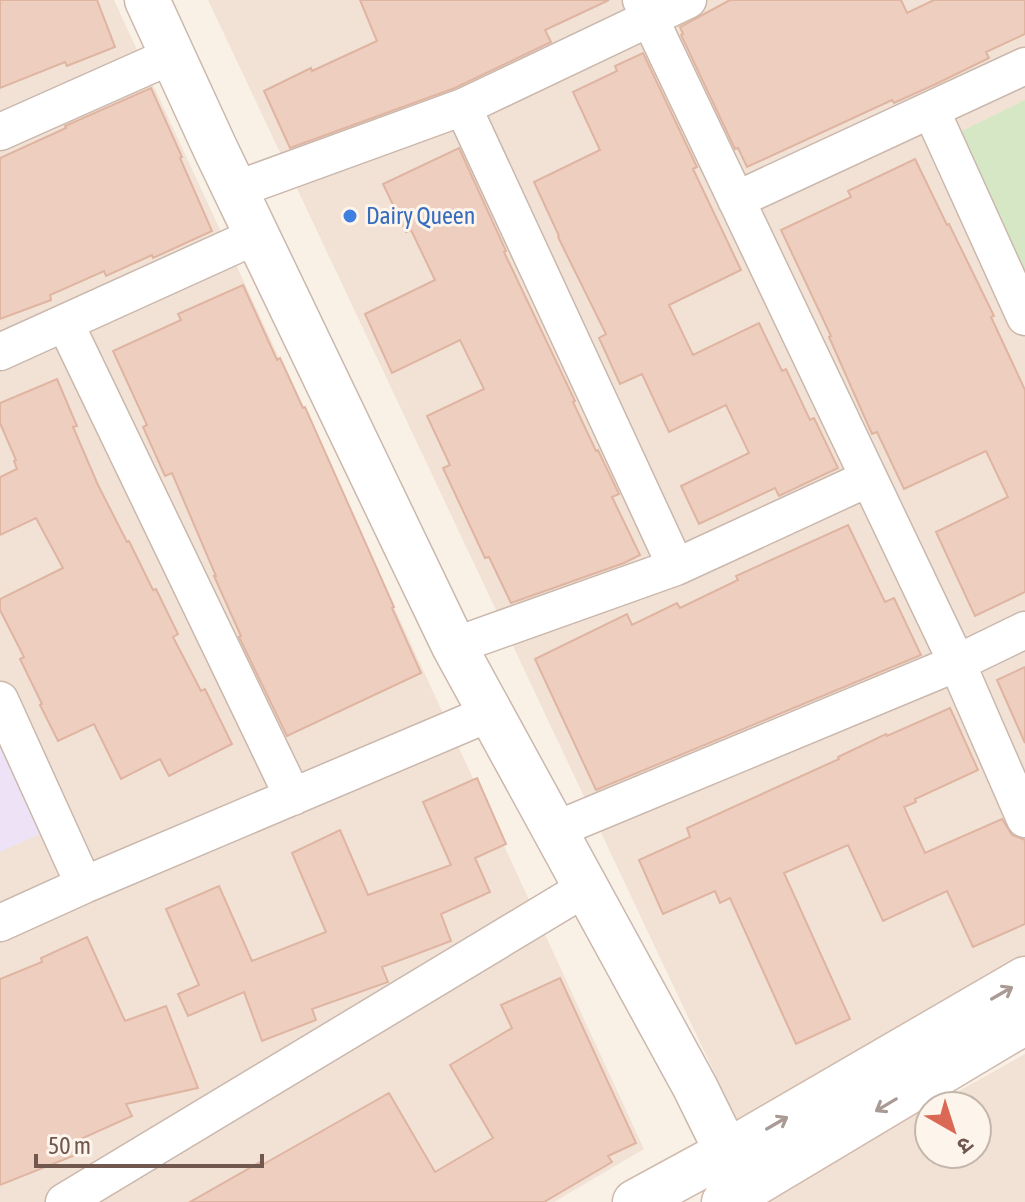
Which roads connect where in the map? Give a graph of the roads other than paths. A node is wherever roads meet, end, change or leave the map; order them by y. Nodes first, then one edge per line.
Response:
1 (147, 0) edge
2 (688, 0) edge
3 (645, 9) edge
4 (173, 55) junction
5 (1025, 66) edge
6 (463, 107) junction
7 (931, 110) junction
8 (0, 132) edge
9 (235, 190) junction
10 (736, 200) junction
11 (258, 235) junction
12 (1025, 317) edge
13 (65, 323) junction
14 (0, 352) edge
15 (869, 478) junction
16 (676, 567) junction
17 (1025, 630) edge
18 (454, 646) junction
19 (957, 663) junction
20 (0, 700) edge
21 (490, 713) junction
22 (293, 797) junction
23 (1025, 819) edge
24 (555, 830) junction
25 (84, 885) junction
26 (587, 887) junction
27 (0, 923) edge
28 (1025, 979) edge
29 (1025, 1022) edge
30 (733, 1180) edge
31 (658, 1197) edge
32 (64, 1202) edge

1 - 4 street
2 - 3 street
3 - 6 street
3 - 10 street
4 - 8 street
4 - 9 street
5 - 7 street
6 - 9 street
6 - 16 street
7 - 10 street
7 - 12 street
9 - 11 street
10 - 15 street
11 - 13 street
11 - 18 street
13 - 14 street
13 - 22 street
15 - 16 street
15 - 19 street
16 - 18 street
17 - 19 street
18 - 21 street
19 - 23 street
19 - 24 street
20 - 25 street
21 - 22 street
21 - 24 street
22 - 25 street
24 - 26 street
25 - 27 street
26 - 30 street
26 - 32 street
30 -> 28 street
29 -> 30 street
30 - 31 street

